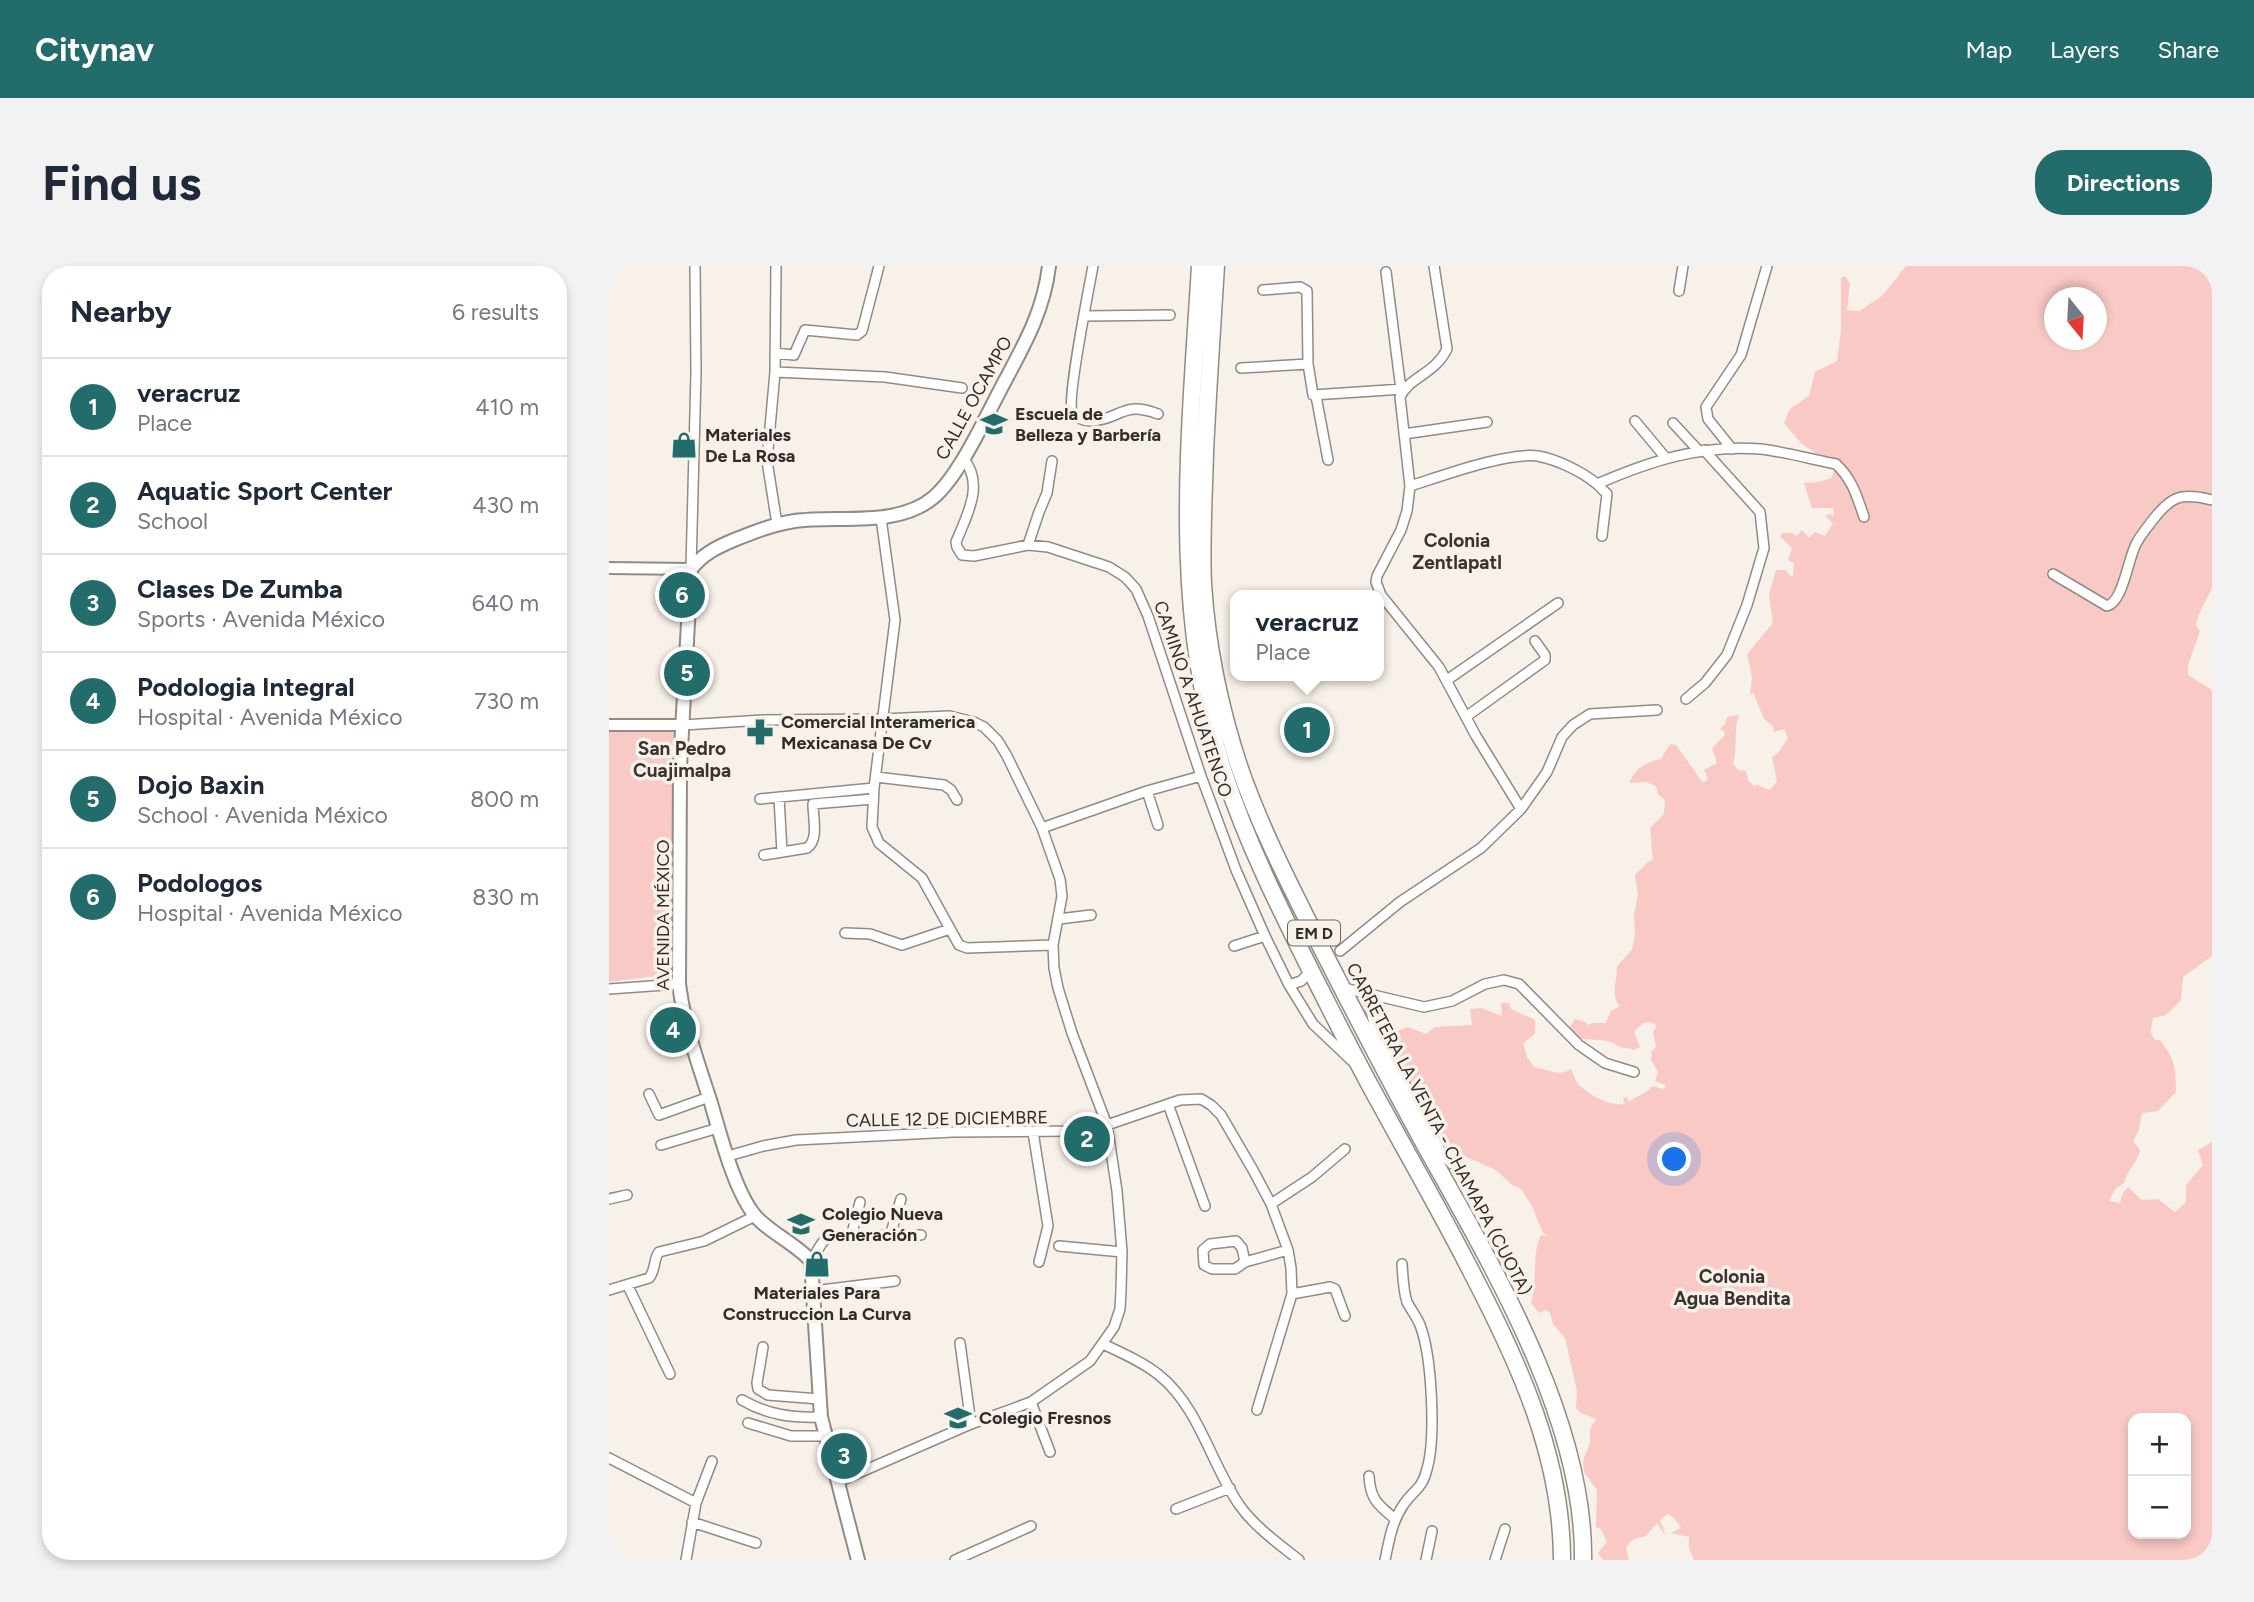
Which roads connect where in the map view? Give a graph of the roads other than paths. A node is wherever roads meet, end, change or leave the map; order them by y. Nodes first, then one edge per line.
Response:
1 (695, 266) edge
2 (776, 266) edge
3 (879, 266) edge
4 (1049, 266) edge
5 (1093, 266) edge
6 (1200, 266) edge
7 (1216, 266) edge
8 (1434, 266) edge
9 (1683, 266) edge
10 (1767, 266) edge
11 (1386, 272) dead end
12 (1263, 290) dead end
13 (1679, 291) dead end
14 (1170, 315) dead end
15 (1085, 316) junction
16 (775, 353) junction
17 (1308, 365) junction
18 (1241, 368) dead end
19 (775, 372) junction
20 (962, 388) dead end
21 (1403, 389) junction
22 (1316, 396) junction
23 (1158, 414) dead end
24 (1635, 421) dead end
25 (1487, 422) dead end
26 (1673, 424) dead end
27 (1404, 434) junction
28 (1732, 449) junction
29 (1701, 450) junction
30 (1665, 457) junction
31 (963, 458) junction
32 (1328, 460) dead end
33 (1052, 461) dead end
34 (1597, 484) junction
35 (1410, 486) junction
36 (2212, 500) edge
37 (1864, 517) dead end
38 (881, 518) junction
39 (776, 524) junction
40 (1602, 536) dead end
41 (1028, 545) junction
42 (609, 568) edge
43 (691, 569) junction
44 (2053, 574) dead end
45 (1379, 590) edge
46 (1384, 599) edge
47 (1558, 603) dead end
48 (1535, 641) dead end
49 (1447, 680) junction
50 (1686, 699) dead end
51 (1657, 710) dead end
52 (1467, 716) junction
53 (883, 719) junction
54 (609, 725) edge
55 (683, 725) junction
56 (1201, 776) junction
57 (876, 777) junction
58 (874, 788) junction
59 (1147, 792) junction
60 (779, 797) junction
61 (760, 799) dead end
62 (873, 799) junction
63 (957, 800) dead end
64 (1521, 809) junction
65 (1158, 825) dead end
66 (1042, 828) junction
67 (782, 852) junction
68 (764, 855) dead end
69 (1091, 915) dead end
70 (1059, 919) junction
71 (950, 929) junction
72 (845, 933) dead end
73 (1265, 936) junction
74 (1053, 945) junction
75 (1234, 946) dead end
76 (1340, 951) dead end
77 (1307, 979) dead end
78 (678, 984) junction
79 (1289, 985) junction
80 (609, 989) edge
81 (1348, 989) dead end
82 (1367, 994) junction
83 (1361, 1069) junction
84 (1634, 1072) dead end
85 (649, 1094) dead end
86 (709, 1097) junction
87 (1168, 1104) junction
88 (1107, 1125) junction
89 (718, 1128) junction
90 (1033, 1132) junction
91 (661, 1145) dead end
92 (1345, 1149) dead end
93 (728, 1157) junction
94 (1452, 1164) dead end
95 (627, 1195) dead end
96 (609, 1199) edge
97 (901, 1199) dead end
98 (860, 1202) dead end
99 (1271, 1203) junction
100 (1205, 1206) dead end
101 (755, 1216) junction
102 (921, 1235) dead end
103 (890, 1236) junction
104 (851, 1237) junction
105 (1059, 1246) dead end
106 (1288, 1250) junction
107 (1122, 1252) junction
108 (811, 1261) junction
109 (1039, 1262) dead end
110 (1245, 1262) junction
111 (1402, 1264) dead end
112 (895, 1281) dead end
113 (628, 1286) junction
114 (609, 1290) edge
115 (813, 1291) junction
116 (1292, 1294) junction
117 (1345, 1316) dead end
118 (960, 1343) dead end
119 (1103, 1344) junction
120 (763, 1347) dead end
121 (670, 1374) dead end
122 (819, 1399) junction
123 (742, 1400) dead end
124 (1031, 1402) junction
125 (1257, 1410) dead end
126 (821, 1417) junction
127 (748, 1423) dead end
128 (971, 1424) junction
129 (826, 1436) junction
130 (1050, 1452) dead end
131 (609, 1458) edge
132 (712, 1461) dead end
133 (1369, 1476) dead end
134 (838, 1482) junction
135 (1230, 1488) junction
136 (696, 1503) junction
137 (1176, 1509) dead end
138 (1395, 1519) junction
139 (692, 1522) junction
140 (1031, 1526) dead end
141 (1505, 1529) dead end
142 (1432, 1531) dead end
143 (756, 1544) dead end
144 (686, 1560) edge
145 (859, 1560) edge
146 (955, 1560) edge
147 (1299, 1560) edge
148 (1385, 1560) edge
149 (1426, 1560) edge
150 (1495, 1560) edge
151 (1562, 1560) edge
152 (1583, 1560) edge

1 - 43 street, AVENIDA MÉXICO
2 - 16 street
3 - 16 street
4 - 31 main road, CALLE OCAMPO
5 - 15 street
6 - 83 highway, EM D
7 - 152 highway, CARRETERA LA VENTA - CHAMAPA (CUOTA) / EM D
8 - 21 street
9 - 13 street
10 - 28 street
11 - 21 street
12 - 17 street
14 - 15 street
15 - 23 street
16 - 19 street
17 - 18 street
17 - 22 street
19 - 20 street
19 - 39 street
21 - 22 street
21 - 27 street
22 - 32 street
24 - 30 street
25 - 27 street
26 - 29 street
27 - 35 street
28 - 29 street
28 - 37 street
29 - 30 street
29 - 50 street
30 - 34 street
31 - 38 main road, CALLE OCAMPO
31 - 41 street, CAMINO A AHUATENCO
33 - 41 street
34 - 35 street
34 - 40 street
35 - 45 street
36 - 44 street
38 - 39 main road, CALLE OCAMPO
38 - 53 street
39 - 43 main road, CALLE OCAMPO
41 - 56 street, CAMINO A AHUATENCO
42 - 43 street
43 - 55 main road, AVENIDA MÉXICO
46 - 49 street
47 - 49 street
48 - 52 street
49 - 52 street
51 - 64 street
52 - 64 street
53 - 55 street
53 - 57 street
53 - 66 street
54 - 55 street
55 - 78 main road, AVENIDA MÉXICO
56 - 59 street
56 - 73 street, CAMINO A AHUATENCO
57 - 58 street
57 - 63 street
58 - 60 street
58 - 62 street
59 - 65 street
59 - 66 street
60 - 61 street
60 - 67 street
62 - 67 street
62 - 71 street
64 - 76 street
66 - 70 street
67 - 68 street
69 - 70 street
70 - 74 street
71 - 72 street
71 - 74 street
73 - 75 street
73 - 79 street, CAMINO A AHUATENCO
74 - 88 street
77 - 79 street
78 - 80 street
78 - 86 main road, AVENIDA MÉXICO
79 - 83 street, CAMINO A AHUATENCO
81 - 82 street
82 - 84 street
82 - 94 street
83 - 151 highway, EM D
85 - 86 street
86 - 89 main road, AVENIDA MÉXICO
87 - 88 street, CALLE 12 DE DICIEMBRE
87 - 99 street, CALLE 12 DE DICIEMBRE
87 - 100 street
88 - 90 street, CALLE 12 DE DICIEMBRE
88 - 107 street
89 - 91 street
89 - 93 main road, AVENIDA MÉXICO
90 - 93 street, CALLE 12 DE DICIEMBRE
90 - 109 street
92 - 99 street
93 - 101 main road, AVENIDA MÉXICO
95 - 96 street
97 - 103 street
98 - 104 street
99 - 106 street, CALLE 12 DE DICIEMBRE
101 - 108 main road, AVENIDA MÉXICO
101 - 113 street
102 - 103 street
103 - 104 street
104 - 108 street
105 - 107 street
106 - 110 street
106 - 116 street, CALLE 12 DE DICIEMBRE
107 - 119 street
108 - 115 main road
110 - 110 street
111 - 138 street
112 - 115 street
113 - 114 street
113 - 121 street
115 - 122 main road
116 - 117 street
116 - 125 street, CALLE 12 DE DICIEMBRE
118 - 128 street
119 - 124 street
119 - 135 street
120 - 122 street
122 - 126 main road
123 - 126 street
124 - 128 street
124 - 130 street
126 - 129 main road
127 - 129 street
128 - 134 street
129 - 134 main road
131 - 136 street
132 - 136 street
133 - 138 street
134 - 145 main road
135 - 137 street
135 - 147 street
136 - 139 street
138 - 148 street
139 - 143 street
139 - 144 street
140 - 146 street
141 - 150 street
142 - 149 street

